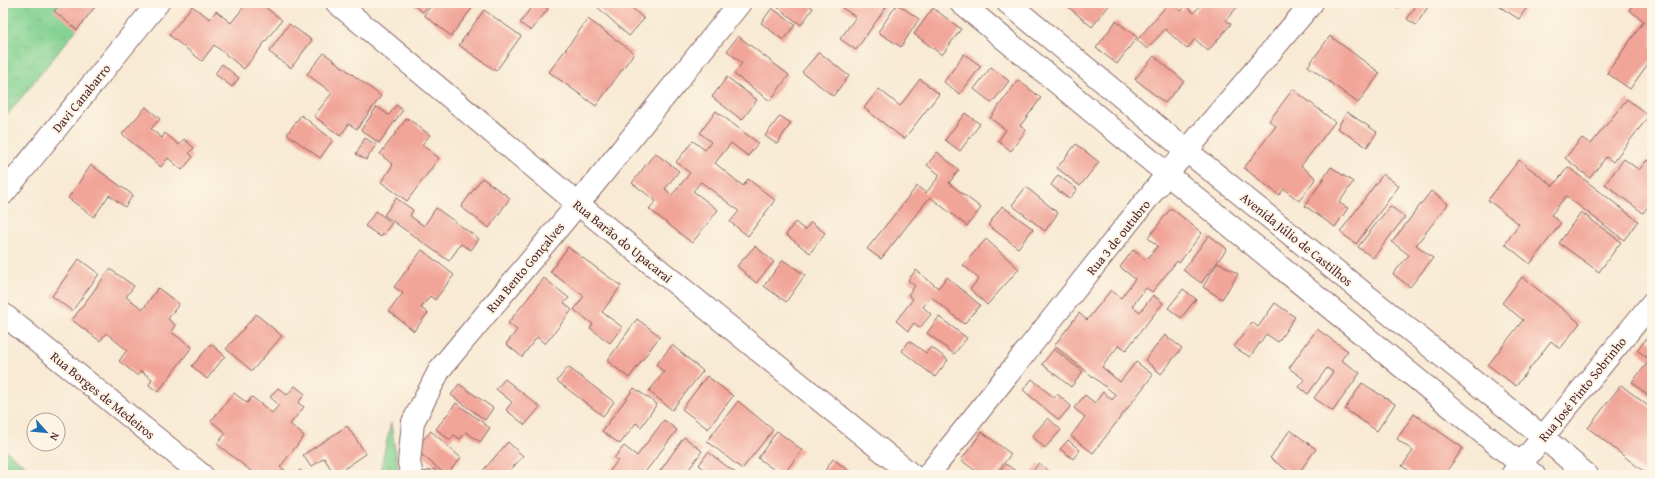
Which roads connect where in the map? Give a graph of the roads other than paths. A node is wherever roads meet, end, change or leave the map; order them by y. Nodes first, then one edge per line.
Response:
1 (158, 3) edge
2 (337, 3) edge
3 (740, 3) edge
4 (961, 3) edge
5 (1008, 3) edge
6 (1312, 3) edge
7 (1083, 65) junction
8 (1064, 88) junction
9 (1188, 152) junction
10 (1167, 174) junction
11 (3, 194) edge
12 (578, 204) junction
13 (1363, 292) junction
14 (1652, 303) edge
15 (3, 314) edge
16 (1341, 317) junction
17 (1543, 437) junction
18 (1522, 471) edge
19 (202, 475) edge
20 (412, 475) edge
21 (912, 475) edge
22 (928, 475) edge
23 (1587, 475) edge

1 - 11 street, Davi Canabarro
2 - 12 street, Rua Barão do Upacarai
3 - 12 street, Rua Bento Gonçalves
4 - 8 street
5 - 7 street, Avenida Júlio de Castilhos
6 - 9 street, Rua 3 de outubro
7 - 8 street
7 - 9 street, Avenida Júlio de Castilhos
8 - 10 street
9 - 10 street, Rua 3 de outubro
9 - 13 street, Avenida Júlio de Castilhos
10 - 16 street
10 - 22 street, Rua 3 de outubro
12 - 20 street, Rua Bento Gonçalves
12 - 21 street, Rua Barão do Upacarai
13 - 16 street
13 - 17 street, Avenida Júlio de Castilhos
14 - 17 street, Rua José Pinto Sobrinho
15 - 19 street, Rua Borges de Medeiros
16 - 18 street
17 - 18 street, Rua José Pinto Sobrinho
17 - 23 street, Avenida Júlio de Castilhos

